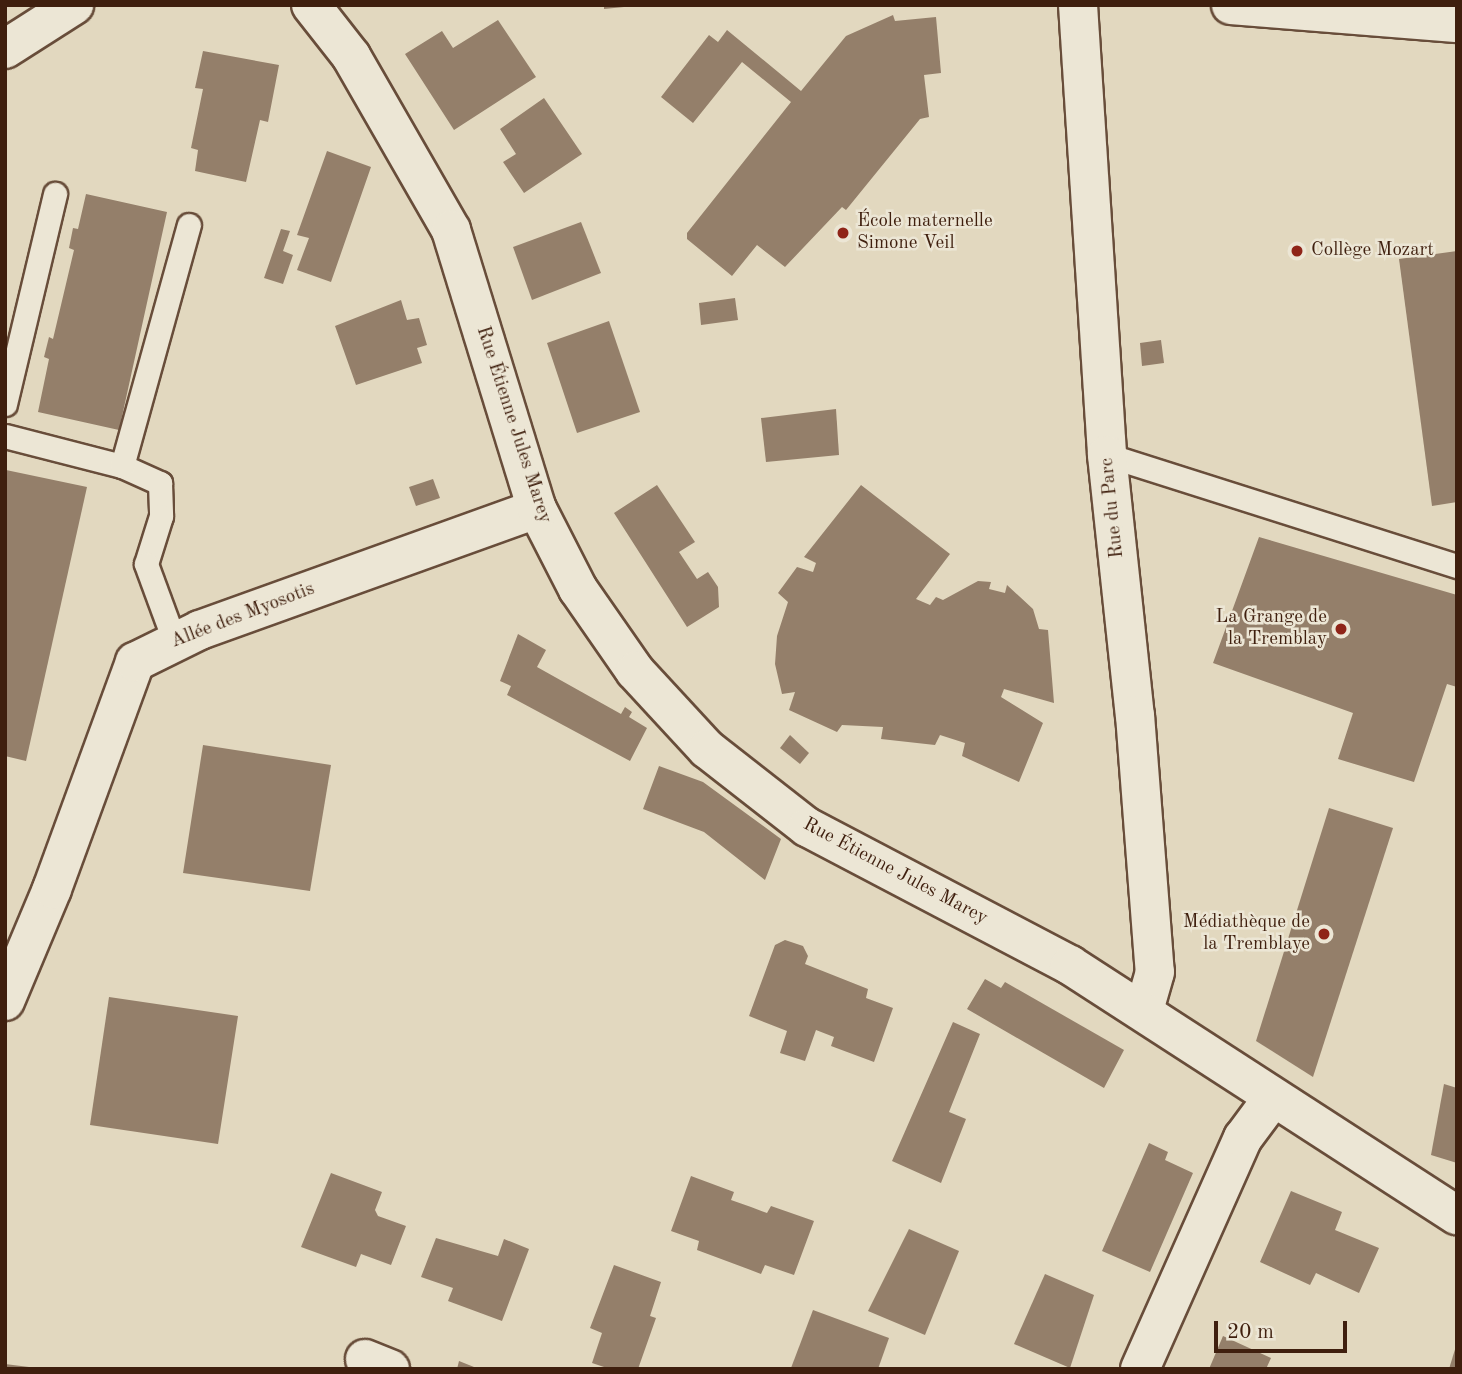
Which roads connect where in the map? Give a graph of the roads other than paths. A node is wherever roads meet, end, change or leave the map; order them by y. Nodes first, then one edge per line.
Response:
1 (38, 5) edge
2 (74, 5) edge
3 (311, 5) edge
4 (1078, 5) edge
5 (1231, 5) edge
6 (1457, 23) edge
7 (8, 47) edge
8 (55, 194) dead end
9 (189, 225) dead end
10 (5, 404) edge
11 (5, 436) edge
12 (1107, 456) junction
13 (122, 466) junction
14 (537, 509) junction
15 (1457, 565) edge
16 (174, 640) junction
17 (5, 1001) edge
18 (1144, 1010) junction
19 (1272, 1099) junction
20 (1457, 1215) edge
21 (1140, 1369) edge

1 - 7 street
2 - 7 street
3 - 14 street, Rue Étienne Jules Marey
4 - 12 street, Rue du Parc
5 - 6 street
8 - 10 lane
9 - 13 lane
11 - 13 lane
12 - 15 lane
12 - 18 street, Rue du Parc
13 - 16 lane
14 - 16 street, Allée des Myosotis
14 - 18 street, Rue Étienne Jules Marey
16 - 17 street, Allée des Myosotis
18 - 19 street, Rue Étienne Jules Marey
19 - 20 street, Rue Étienne Jules Marey
19 - 21 street

